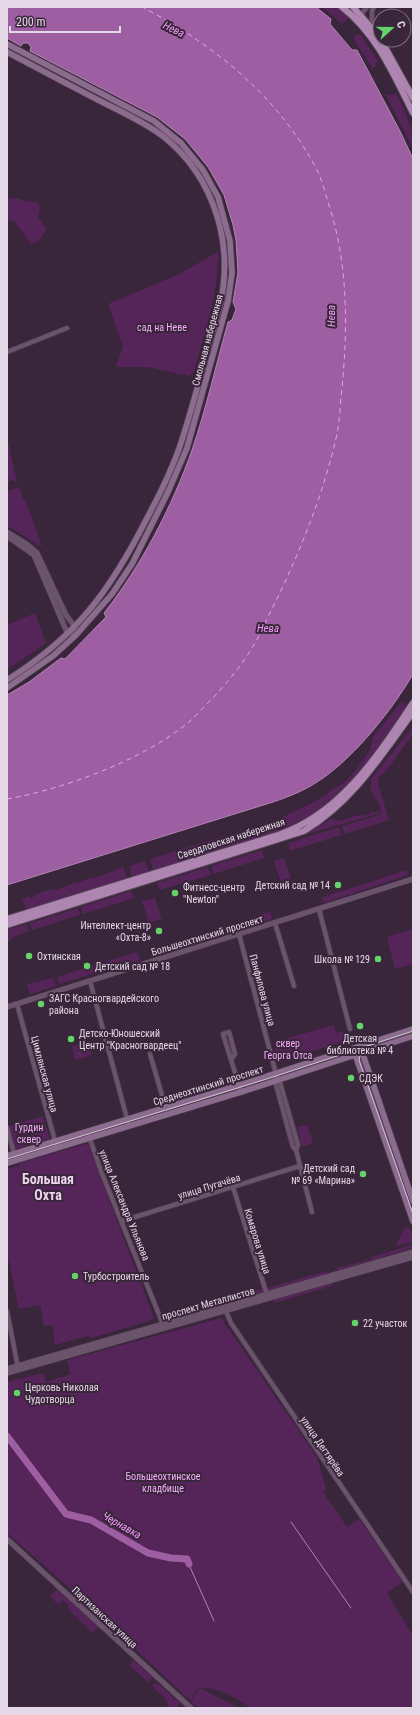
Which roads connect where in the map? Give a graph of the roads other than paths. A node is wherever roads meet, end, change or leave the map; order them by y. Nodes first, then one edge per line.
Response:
1 (342, 7) edge
2 (353, 7) edge
3 (368, 7) edge
4 (361, 14) junction
5 (358, 21) junction
6 (372, 27) edge
7 (7, 44) edge
8 (386, 48) edge
9 (7, 52) edge
10 (413, 98) edge
11 (413, 113) edge
12 (68, 328) dead end
13 (7, 352) edge
14 (7, 532) edge
15 (7, 536) edge
16 (75, 627) junction
17 (69, 633) junction
18 (76, 635) junction
19 (7, 680) edge
20 (7, 688) edge
21 (413, 703) edge
22 (413, 712) edge
23 (413, 879) edge
24 (319, 909) junction
25 (7, 919) edge
26 (275, 923) junction
27 (7, 925) edge
28 (239, 934) junction
29 (90, 981) junction
30 (294, 986) dead end
31 (17, 1004) junction
32 (7, 1007) edge
33 (350, 1029) dead end
34 (413, 1029) edge
35 (413, 1036) edge
36 (356, 1047) junction
37 (362, 1052) junction
38 (150, 1054) dead end
39 (355, 1054) junction
40 (232, 1058) junction
41 (276, 1074) junction
42 (277, 1080) junction
43 (240, 1085) junction
44 (242, 1092) junction
45 (166, 1108) junction
46 (168, 1114) junction
47 (127, 1120) junction
48 (128, 1126) junction
49 (7, 1128) edge
50 (88, 1132) junction
51 (90, 1138) junction
52 (55, 1142) junction
53 (57, 1148) junction
54 (14, 1154) junction
55 (7, 1156) edge
56 (16, 1161) junction
57 (7, 1164) edge
58 (300, 1166) junction
59 (233, 1187) junction
60 (413, 1201) edge
61 (312, 1212) dead end
62 (122, 1221) junction
63 (413, 1221) edge
64 (413, 1252) edge
65 (413, 1257) edge
66 (267, 1297) junction
67 (225, 1309) junction
68 (7, 1311) edge
69 (164, 1327) junction
70 (18, 1368) junction
71 (7, 1369) edge
72 (7, 1373) edge
73 (7, 1539) edge
74 (413, 1592) edge
75 (191, 1708) edge

1 - 5 main road
2 - 4 main road
3 - 4 street
4 - 5 street
4 - 6 main road
5 - 11 main road
7 - 18 main road, Смольная набережная
8 - 10 main road
9 - 16 main road, Смольная набережная
12 - 13 street
14 - 16 street
15 - 17 street
16 - 17 main road, Смольная набережная
16 - 18 street
17 - 18 street
17 - 19 main road, Смольная набережная
18 - 20 main road, Смольная набережная
21 - 25 main road, Свердловская набережная
22 - 27 main road, Свердловская набережная
23 - 24 street, Большеохтинский проспект
24 - 26 street, Большеохтинский проспект
24 - 33 street
26 - 28 street, Большеохтинский проспект
26 - 30 street
28 - 29 street, Большеохтинский проспект
28 - 41 street, Панфилова улица
29 - 31 street, Большеохтинский проспект
29 - 47 street
31 - 32 street, Большеохтинский проспект
31 - 52 street, Цимлянская улица
34 - 36 main road, Среднеохтинский проспект
35 - 37 main road, Среднеохтинский проспект
36 - 37 main road
36 - 39 main road
36 - 41 main road, Среднеохтинский проспект
37 - 39 main road, Среднеохтинский проспект
37 - 60 main road
38 - 45 street
39 - 42 main road, Среднеохтинский проспект
39 - 63 main road
40 - 40 street
40 - 43 street
41 - 42 street, Панфилова улица
41 - 43 main road, Среднеохтинский проспект
42 - 44 main road, Среднеохтинский проспект
42 - 58 street, Панфилова улица
43 - 44 street
43 - 45 main road, Среднеохтинский проспект
44 - 46 main road, Среднеохтинский проспект
45 - 46 street
45 - 47 main road, Среднеохтинский проспект
46 - 48 main road, Среднеохтинский проспект
47 - 48 street
47 - 50 main road, Среднеохтинский проспект
48 - 51 main road, Среднеохтинский проспект
49 - 54 street
50 - 51 street, улица Александра Ульянова
50 - 52 main road, Среднеохтинский проспект
51 - 53 main road, Среднеохтинский проспект
51 - 62 street, улица Александра Ульянова
52 - 53 street, Цимлянская улица
52 - 54 main road, Среднеохтинский проспект
53 - 56 main road, Среднеохтинский проспект
54 - 55 main road, Среднеохтинский проспект
54 - 56 street
56 - 57 main road, Среднеохтинский проспект
58 - 59 street, улица Пугачёва
58 - 61 street, Панфилова улица
59 - 62 street, улица Пугачёва
59 - 66 street, Комарова улица
62 - 69 street, улица Александра Ульянова
64 - 66 street, проспект Металлистов
65 - 66 street, проспект Металлистов
66 - 67 street, проспект Металлистов
67 - 69 street, проспект Металлистов
67 - 74 street, улица Дегтярёва
68 - 70 street
69 - 70 street, проспект Металлистов
70 - 71 street, проспект Металлистов
70 - 72 street, проспект Металлистов
73 - 75 street, Партизанская улица

